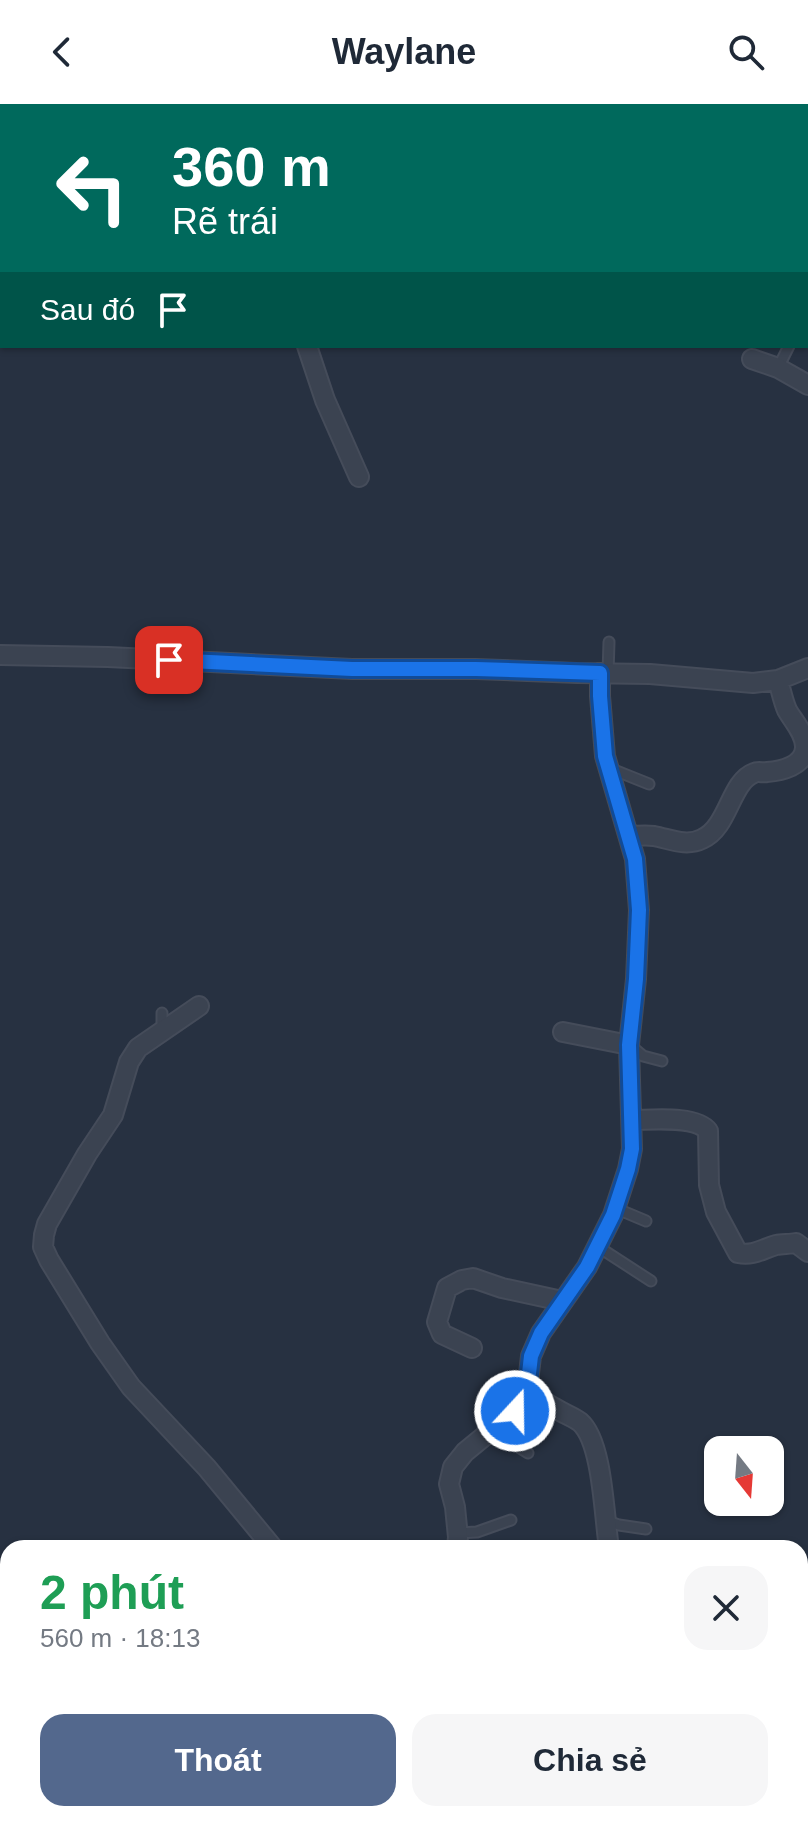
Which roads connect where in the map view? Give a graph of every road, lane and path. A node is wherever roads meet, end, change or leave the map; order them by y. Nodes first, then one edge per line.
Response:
1 (308, 348) edge
2 (788, 348) edge
3 (752, 359) dead end
4 (778, 368) junction
5 (808, 385) edge
6 (359, 477) dead end
7 (609, 642) dead end
8 (0, 655) edge
9 (806, 669) edge
10 (604, 673) junction
11 (782, 679) junction
12 (609, 768) junction
13 (649, 784) dead end
14 (629, 836) junction
15 (199, 1006) dead end
16 (162, 1013) dead end
17 (162, 1032) junction
18 (563, 1032) dead end
19 (629, 1045) junction
20 (662, 1061) dead end
21 (632, 1120) junction
22 (615, 1208) junction
23 (646, 1221) dead end
24 (804, 1243) edge
25 (597, 1246) junction
26 (651, 1281) dead end
27 (562, 1301) junction
28 (472, 1348) dead end
29 (527, 1391) junction
30 (491, 1430) junction
31 (528, 1453) dead end
32 (511, 1520) dead end
33 (605, 1520) junction
34 (646, 1529) dead end
35 (266, 1540) edge
36 (457, 1540) edge
37 (459, 1540) edge
38 (608, 1540) edge

1 - 6 street
2 - 4 lane
3 - 4 street
4 - 5 street
7 - 10 lane
8 - 10 street
9 - 11 street
10 - 11 street
10 - 12 street
11 - 14 street
12 - 13 lane
12 - 14 street
14 - 19 street
15 - 17 street
16 - 17 lane
17 - 35 street
18 - 19 street
19 - 20 lane
19 - 21 street
21 - 22 street
21 - 24 street
22 - 23 lane
22 - 25 street
25 - 26 lane
25 - 27 street
27 - 28 street
27 - 29 street
29 - 30 street
29 - 33 street
30 - 31 lane
30 - 36 street
32 - 37 lane
33 - 34 lane
33 - 38 street

